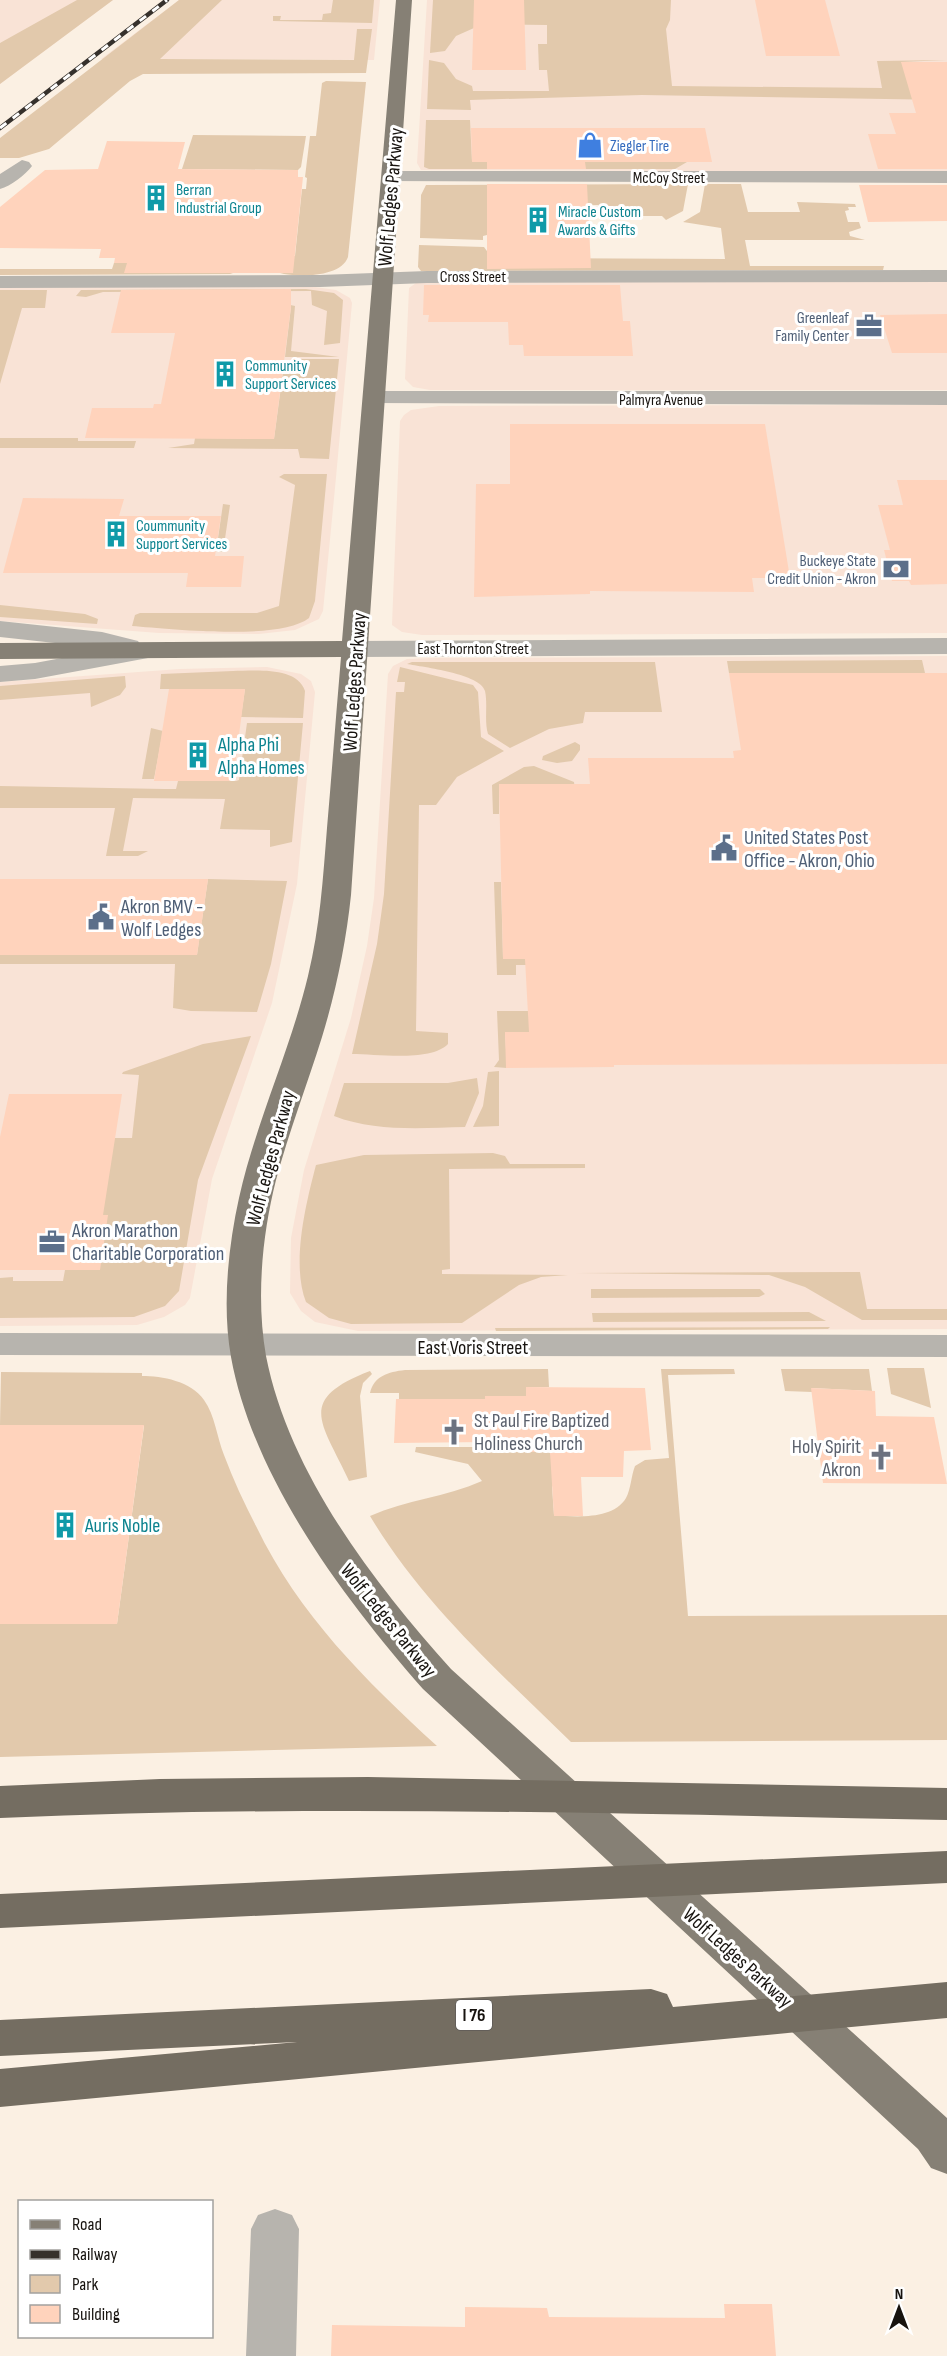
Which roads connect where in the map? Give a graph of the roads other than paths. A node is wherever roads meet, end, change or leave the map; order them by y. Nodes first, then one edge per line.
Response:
1 (405, 0) edge
2 (22, 165) dead end
3 (392, 177) junction
4 (947, 177) edge
5 (0, 183) edge
6 (947, 276) edge
7 (383, 277) junction
8 (0, 282) edge
9 (376, 398) junction
10 (947, 398) edge
11 (0, 629) edge
12 (947, 646) edge
13 (355, 649) junction
14 (148, 650) junction
15 (0, 651) edge
16 (0, 674) edge
17 (0, 1344) edge
18 (247, 1344) junction
19 (947, 1346) edge
20 (0, 1802) edge
21 (947, 1804) edge
22 (947, 1867) edge
23 (0, 1911) edge
24 (947, 1992) edge
25 (947, 2000) edge
26 (0, 2038) edge
27 (0, 2088) edge
28 (940, 2145) edge
29 (275, 2229) dead end
30 (271, 2356) edge

1 - 3 main road, Wolf Ledges Parkway
2 - 5 street
3 - 4 street, McCoy Street
3 - 7 main road, Wolf Ledges Parkway
6 - 7 street, Cross Street
7 - 8 street, Cross Street
7 - 9 main road, Wolf Ledges Parkway
9 - 10 street, Palmyra Avenue
9 - 13 main road, Wolf Ledges Parkway
11 - 14 street
12 - 13 street, East Thornton Street
13 - 14 main road, East Thornton Street
13 - 18 main road, Wolf Ledges Parkway
14 - 15 main road, East Thornton Street
14 - 16 street
17 - 18 street, East Voris Street
18 - 19 street, East Voris Street
18 - 28 main road, Wolf Ledges Parkway
20 - 21 highway
22 - 23 highway
24 - 26 highway, I 76
25 - 27 highway
29 - 30 street

